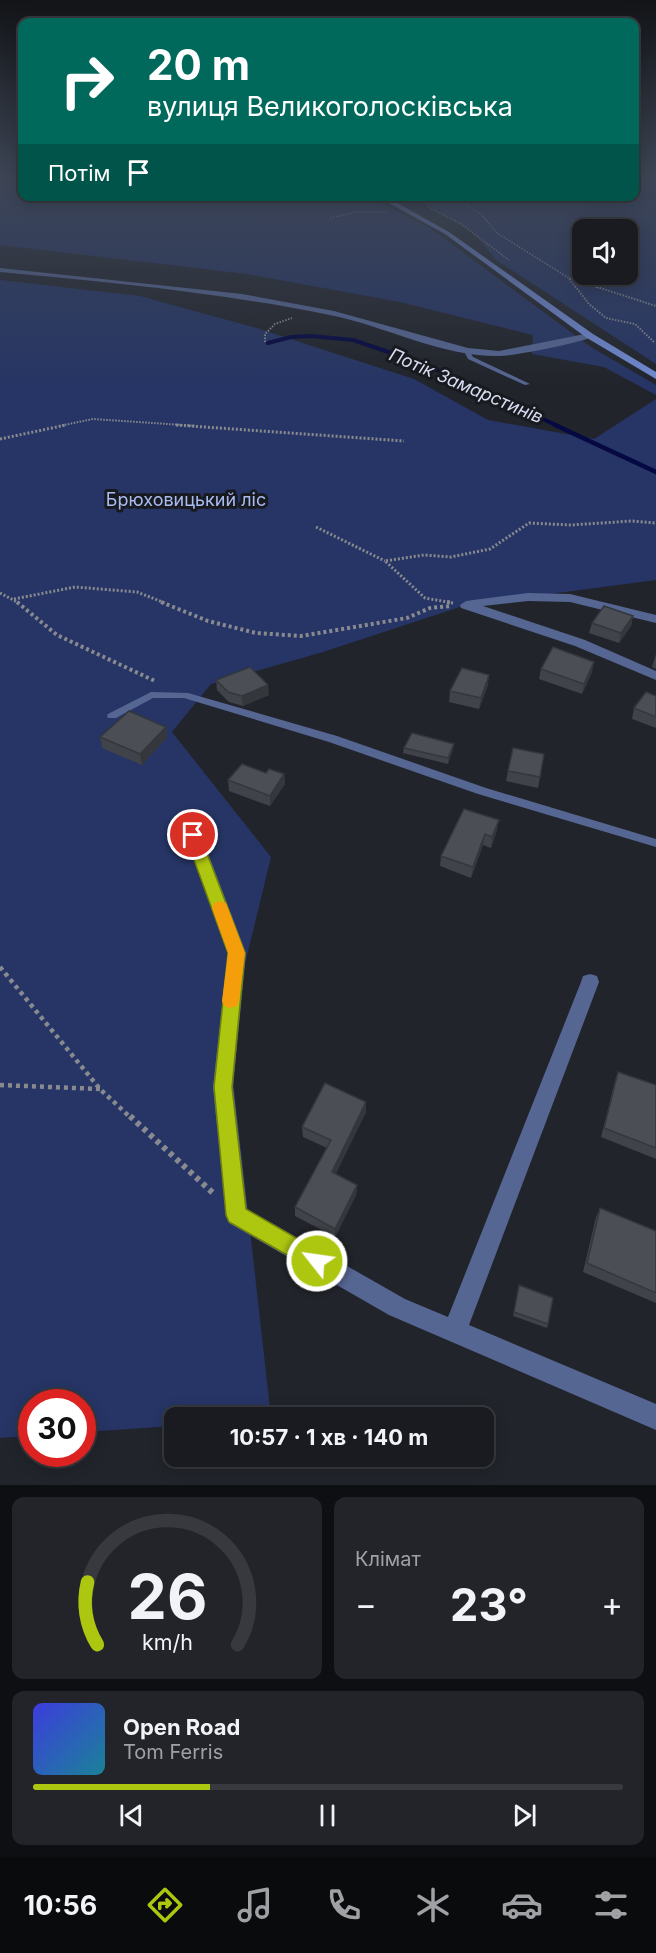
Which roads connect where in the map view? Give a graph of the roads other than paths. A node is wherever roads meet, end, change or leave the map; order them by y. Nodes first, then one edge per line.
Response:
1 (468, 247) edge
2 (0, 270) edge
3 (590, 336) junction
4 (467, 351) junction
5 (656, 376) edge
6 (527, 384) dead end
7 (656, 619) edge
8 (656, 676) edge
9 (112, 716) dead end
10 (193, 835) dead end
11 (656, 843) edge
12 (590, 982) dead end
13 (454, 1333) junction
14 (656, 1418) edge

1 - 3 main road
2 - 4 street
3 - 4 street
3 - 5 main road
4 - 6 lane
7 - 8 street
9 - 11 lane
10 - 13 street
12 - 13 street
13 - 14 street

